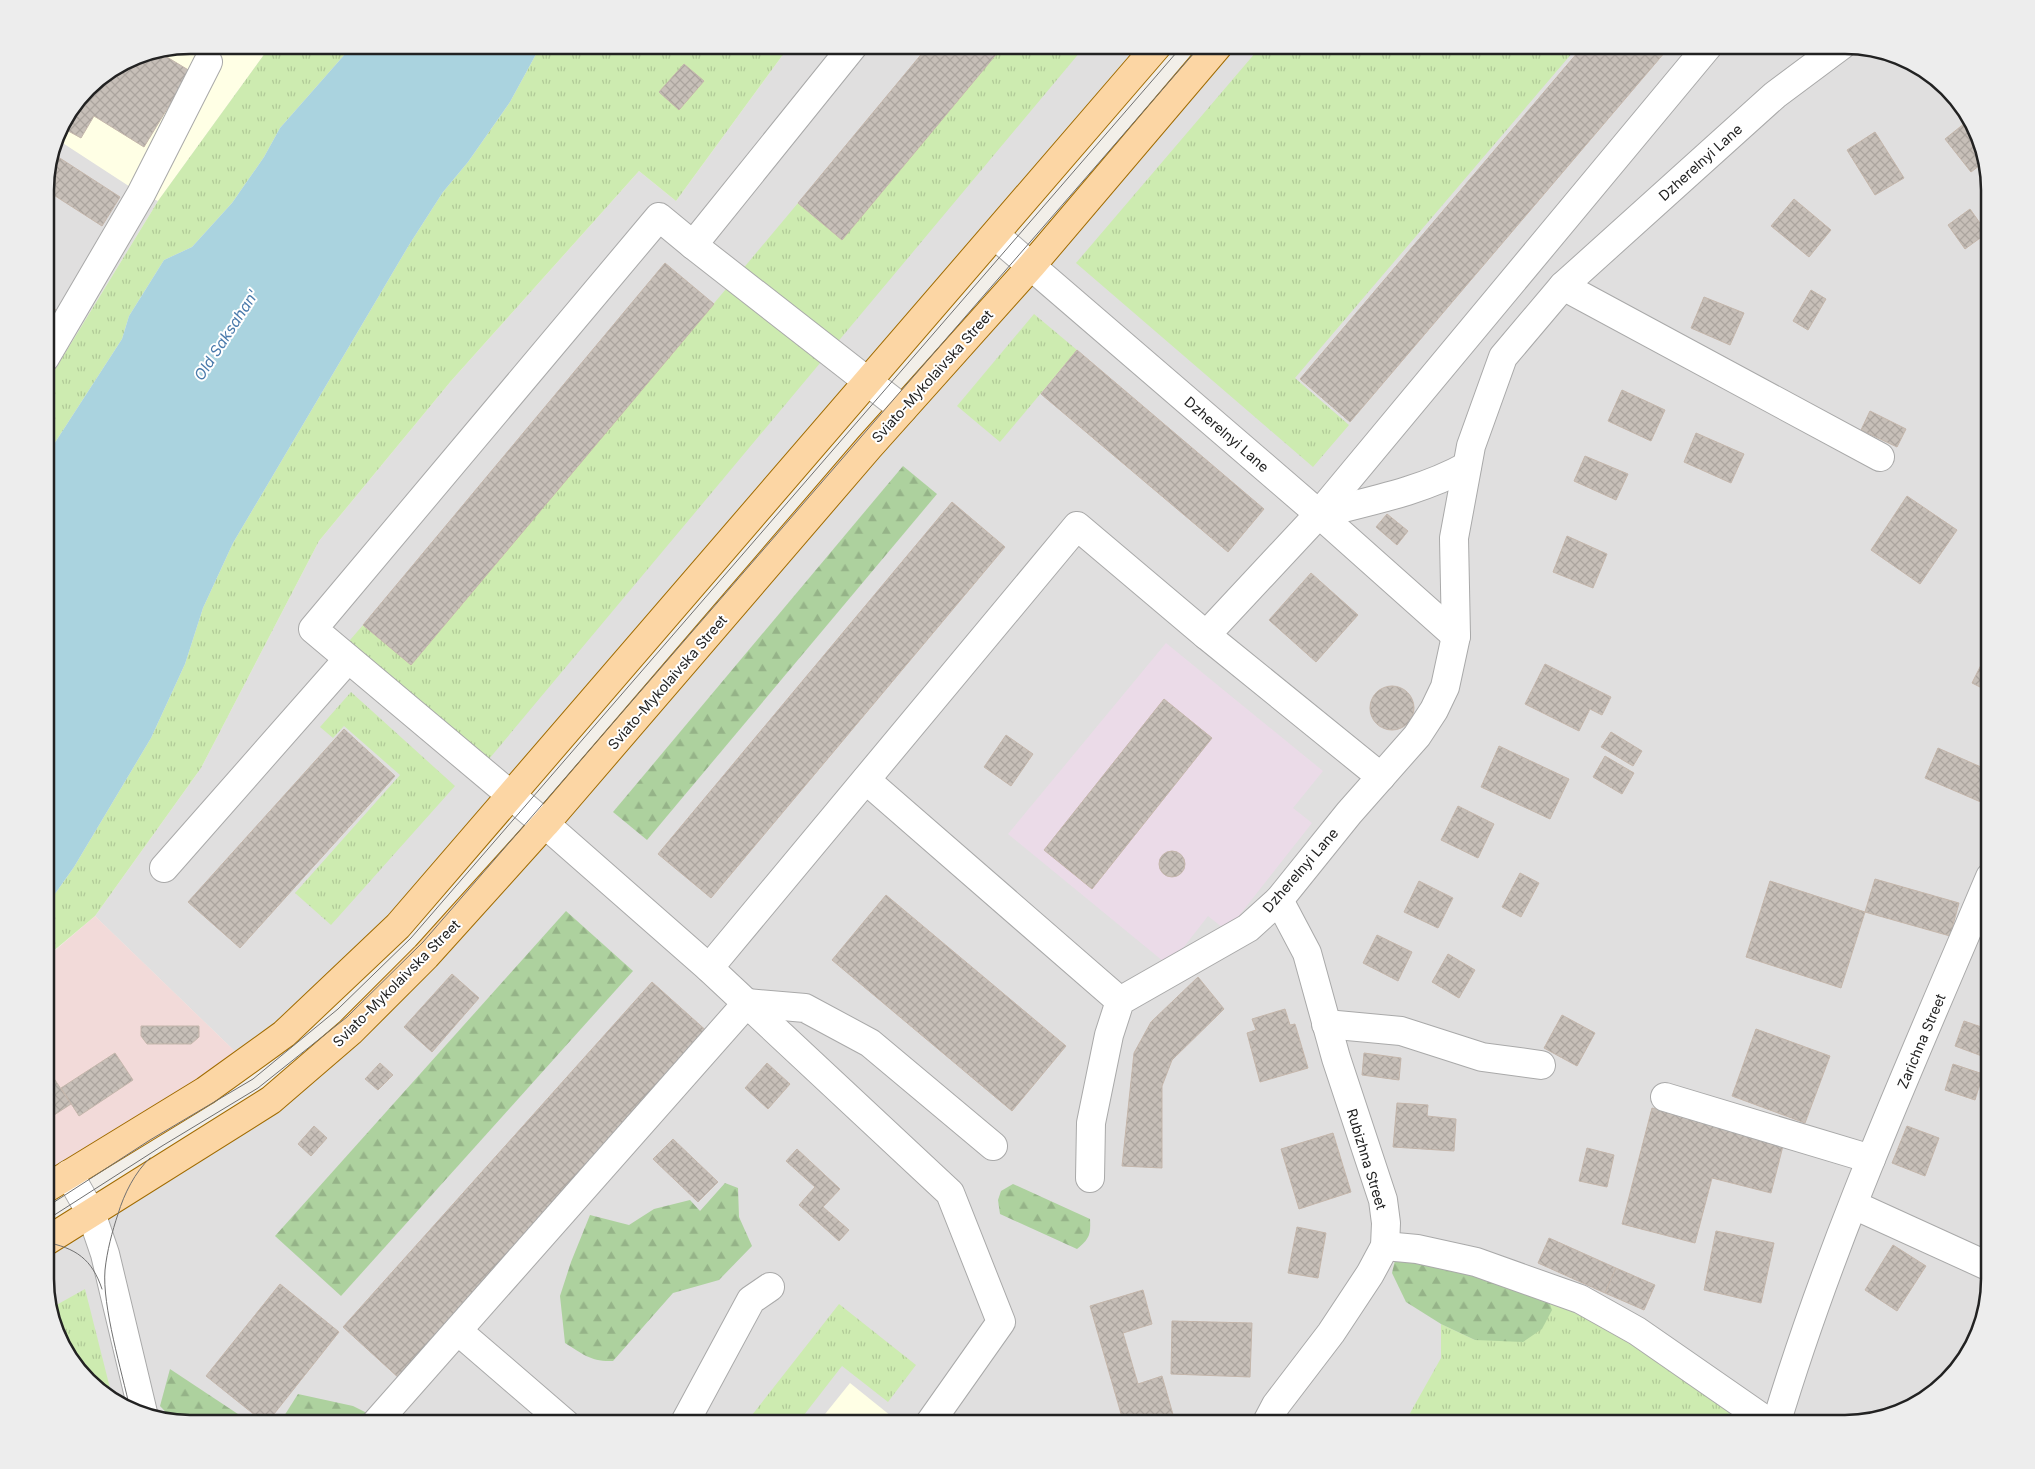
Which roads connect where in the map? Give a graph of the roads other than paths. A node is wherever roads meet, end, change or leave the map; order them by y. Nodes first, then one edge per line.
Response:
1 (847, 54) edge
2 (1150, 54) edge
3 (1211, 54) edge
4 (1702, 54) edge
5 (1830, 54) edge
6 (208, 62) dead end
7 (995, 235) junction
8 (693, 245) junction
9 (1032, 265) junction
10 (1563, 286) junction
11 (54, 343) edge
12 (868, 381) junction
13 (903, 409) junction
14 (1880, 457) dead end
15 (1467, 466) junction
16 (1319, 514) junction
17 (1206, 635) junction
18 (1456, 636) junction
19 (348, 659) junction
20 (1381, 777) junction
21 (866, 780) junction
22 (511, 795) junction
23 (545, 824) junction
24 (164, 868) dead end
25 (1981, 898) edge
26 (1279, 900) junction
27 (709, 968) junction
28 (1120, 1001) junction
29 (747, 1003) junction
30 (1326, 1024) junction
31 (1540, 1065) dead end
32 (1665, 1097) dead end
33 (993, 1146) dead end
34 (1870, 1159) junction
35 (69, 1174) junction
36 (1090, 1178) dead end
37 (54, 1183) edge
38 (1854, 1205) junction
39 (91, 1213) junction
40 (54, 1236) edge
41 (1385, 1246) junction
42 (1981, 1263) edge
43 (770, 1287) dead end
44 (458, 1331) junction
45 (142, 1406) edge
46 (383, 1415) edge
47 (556, 1415) edge
48 (689, 1415) edge
49 (935, 1415) edge
50 (1271, 1415) edge
51 (1758, 1415) edge
52 (1779, 1415) edge

1 - 8 street
2 - 7 main road
3 - 9 main road, Sviato-Mykolaivska Street
4 - 16 street
5 - 10 street, Dzherelnyi Lane
6 - 11 street
7 - 9 street, Dzherelnyi Lane
7 - 12 main road
8 - 12 street
8 - 19 street
9 - 13 main road, Sviato-Mykolaivska Street
9 - 16 street, Dzherelnyi Lane
10 - 14 street
10 - 15 street, Dzherelnyi Lane
12 - 13 street
12 - 22 main road
13 - 23 main road, Sviato-Mykolaivska Street
15 - 16 street
15 - 18 street, Dzherelnyi Lane
16 - 17 street
16 - 18 street, Dzherelnyi Lane
17 - 20 street
17 - 21 street
18 - 20 street, Dzherelnyi Lane
19 - 22 street
19 - 24 street
20 - 26 street, Dzherelnyi Lane
21 - 27 street
21 - 28 street
22 - 23 street
22 - 35 main road
23 - 27 street
23 - 39 main road, Sviato-Mykolaivska Street
25 - 34 street, Zarichna Street
26 - 28 street, Dzherelnyi Lane
26 - 30 street, Rubizhna Street
27 - 29 street
28 - 36 street
29 - 33 street
29 - 44 street
29 - 49 street
30 - 31 street
30 - 41 street, Rubizhna Street
32 - 34 street
34 - 38 street, Zarichna Street
35 - 37 main road
35 - 39 street
38 - 42 street
38 - 52 street, Zarichna Street
39 - 40 main road, Sviato-Mykolaivska Street
39 - 45 street
41 - 50 street, Rubizhna Street
41 - 51 street
43 - 48 street
44 - 46 street
44 - 47 street

